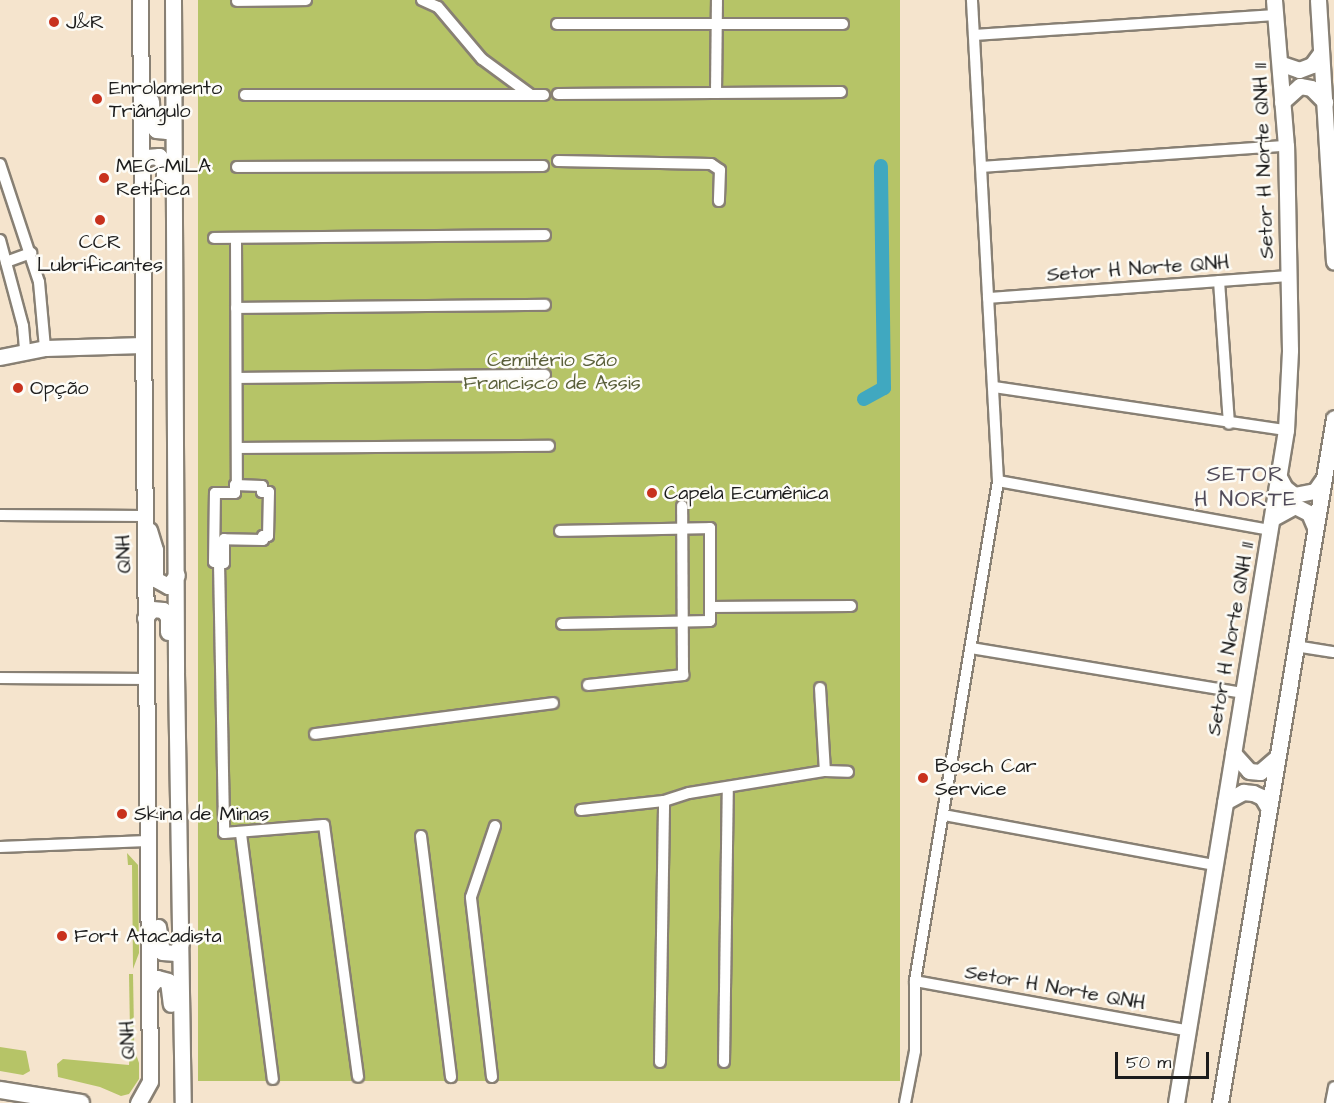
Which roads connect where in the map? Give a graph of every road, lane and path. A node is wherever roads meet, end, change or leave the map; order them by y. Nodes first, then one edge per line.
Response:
1 (140, 0) edge
2 (172, 0) edge
3 (306, 0) edge
4 (422, 0) edge
5 (717, 0) edge
6 (972, 0) edge
7 (1318, 0) edge
8 (237, 1) edge
9 (1275, 7) edge
10 (717, 23) junction
11 (557, 24) dead end
12 (843, 24) dead end
13 (974, 35) junction
14 (1320, 54) junction
15 (141, 64) junction
16 (1282, 64) junction
17 (841, 92) dead end
18 (716, 93) junction
19 (558, 94) dead end
20 (245, 95) dead end
21 (531, 95) junction
22 (544, 95) dead end
23 (1282, 102) junction
24 (1325, 102) junction
25 (173, 123) junction
26 (1286, 146) junction
27 (558, 161) dead end
28 (142, 163) junction
29 (0, 164) edge
30 (543, 166) dead end
31 (237, 167) dead end
32 (982, 167) junction
33 (719, 201) dead end
34 (174, 225) junction
35 (545, 235) dead end
36 (214, 238) dead end
37 (236, 238) junction
38 (0, 240) edge
39 (31, 253) junction
40 (6, 262) junction
41 (1334, 262) edge
42 (1290, 276) junction
43 (1219, 281) junction
44 (988, 298) junction
45 (545, 305) dead end
46 (236, 308) junction
47 (142, 345) junction
48 (45, 348) junction
49 (25, 351) junction
50 (0, 357) edge
51 (545, 375) dead end
52 (238, 378) junction
53 (994, 387) junction
54 (1334, 418) edge
55 (1229, 424) junction
56 (1286, 430) junction
57 (549, 446) dead end
58 (239, 448) junction
59 (1278, 475) junction
60 (998, 481) junction
61 (1322, 481) junction
62 (237, 485) junction
63 (682, 506) dead end
64 (0, 515) edge
65 (144, 516) junction
66 (1272, 524) junction
67 (1314, 525) junction
68 (682, 529) junction
69 (560, 531) dead end
70 (219, 563) junction
71 (177, 575) junction
72 (851, 606) dead end
73 (711, 607) junction
74 (145, 618) junction
75 (683, 621) junction
76 (562, 624) dead end
77 (1295, 646) junction
78 (971, 648) junction
79 (1334, 652) edge
80 (176, 673) junction
81 (0, 678) edge
82 (146, 679) junction
83 (588, 685) dead end
84 (820, 688) dead end
85 (1242, 693) junction
86 (553, 704) dead end
87 (315, 734) dead end
88 (1233, 753) junction
89 (1277, 757) junction
90 (825, 771) junction
91 (848, 772) dead end
92 (728, 787) junction
93 (664, 801) junction
94 (1225, 802) junction
95 (1269, 809) junction
96 (580, 810) dead end
97 (944, 815) junction
98 (495, 826) dead end
99 (241, 834) junction
100 (421, 837) dead end
101 (147, 841) junction
102 (0, 846) edge
103 (1215, 865) junction
104 (148, 893) junction
105 (181, 943) junction
106 (915, 981) junction
107 (148, 988) junction
108 (1189, 1031) junction
109 (182, 1045) junction
110 (660, 1062) dead end
111 (724, 1062) dead end
112 (358, 1077) dead end
113 (451, 1077) dead end
114 (492, 1077) dead end
115 (273, 1079) dead end
116 (1334, 1087) edge
117 (0, 1090) edge
118 (81, 1103) edge
119 (138, 1103) edge
120 (183, 1103) edge
121 (905, 1103) edge
122 (1176, 1103) edge
123 (1220, 1103) edge
124 (1331, 1103) edge

1 - 15 street, QNH
2 - 25 street
3 - 8 street
4 - 21 street
5 - 10 street
6 - 13 street
7 - 14 street
9 - 13 street
9 - 16 street, Setor H Norte QNH 11
10 - 11 street
10 - 12 street
10 - 18 street
13 - 32 street
14 - 16 street
14 - 24 street
15 - 25 street
15 - 28 street, QNH
16 - 23 street, Setor H Norte QNH 11
17 - 18 street
18 - 19 street
20 - 21 street
21 - 22 street
23 - 24 street
23 - 26 street, Setor H Norte QNH 11
24 - 41 street
25 - 34 street
26 - 32 street
26 - 42 street, Setor H Norte QNH 11
27 - 33 street
28 - 34 street
28 - 47 street, QNH
29 - 39 street
30 - 31 street
32 - 44 street
34 - 71 street
35 - 37 street
36 - 37 street
37 - 46 street
38 - 40 street
39 - 40 street
39 - 48 street
40 - 49 street
42 - 43 street, Setor H Norte QNH
42 - 56 street, Setor H Norte QNH 11
43 - 44 street, Setor H Norte QNH
43 - 55 street
44 - 53 street
45 - 46 street
46 - 52 street
47 - 48 street
47 - 65 street, QNH
48 - 49 street
49 - 50 street
51 - 52 street
52 - 58 street
53 - 55 street
53 - 60 street
54 - 61 street
55 - 56 street
56 - 59 street, Setor H Norte QNH 11
57 - 58 street
58 - 62 street
59 - 61 street
59 - 66 street, Setor H Norte QNH 11
60 - 66 street
60 - 78 street
61 - 67 street
62 - 70 street
62 - 70 street
63 - 68 street
64 - 65 street
65 - 71 street
65 - 74 street, QNH
66 - 67 street
66 - 85 street, Setor H Norte QNH 11
67 - 77 street
68 - 69 street
68 - 73 street
68 - 75 street
70 - 99 street
71 - 80 street
72 - 73 street
73 - 75 street
74 - 80 street
74 - 82 street, QNH
75 - 76 street
75 - 83 street
77 - 79 street
77 - 89 street
78 - 85 street
78 - 97 street
80 - 105 street
81 - 82 street
82 - 101 street, QNH
84 - 90 street
85 - 88 street, Setor H Norte QNH 11
86 - 87 street
88 - 89 street
88 - 94 street, Setor H Norte QNH 11
89 - 95 street
90 - 91 street
90 - 92 street
92 - 93 street
92 - 111 street
93 - 96 street
93 - 110 street
94 - 95 street
94 - 103 street, Setor H Norte QNH 11
95 - 123 street
97 - 103 street
97 - 106 street
98 - 114 street
99 - 112 street
99 - 115 street
100 - 113 street
101 - 102 street
101 - 104 street, QNH
103 - 108 street, Setor H Norte QNH 11
104 - 105 street
104 - 107 street, QNH
105 - 109 street
106 - 108 street, Setor H Norte QNH
106 - 121 street
107 - 109 street
107 - 119 street, QNH
108 - 122 street, Setor H Norte QNH 11
109 - 120 street
116 - 124 street
117 - 118 main road

